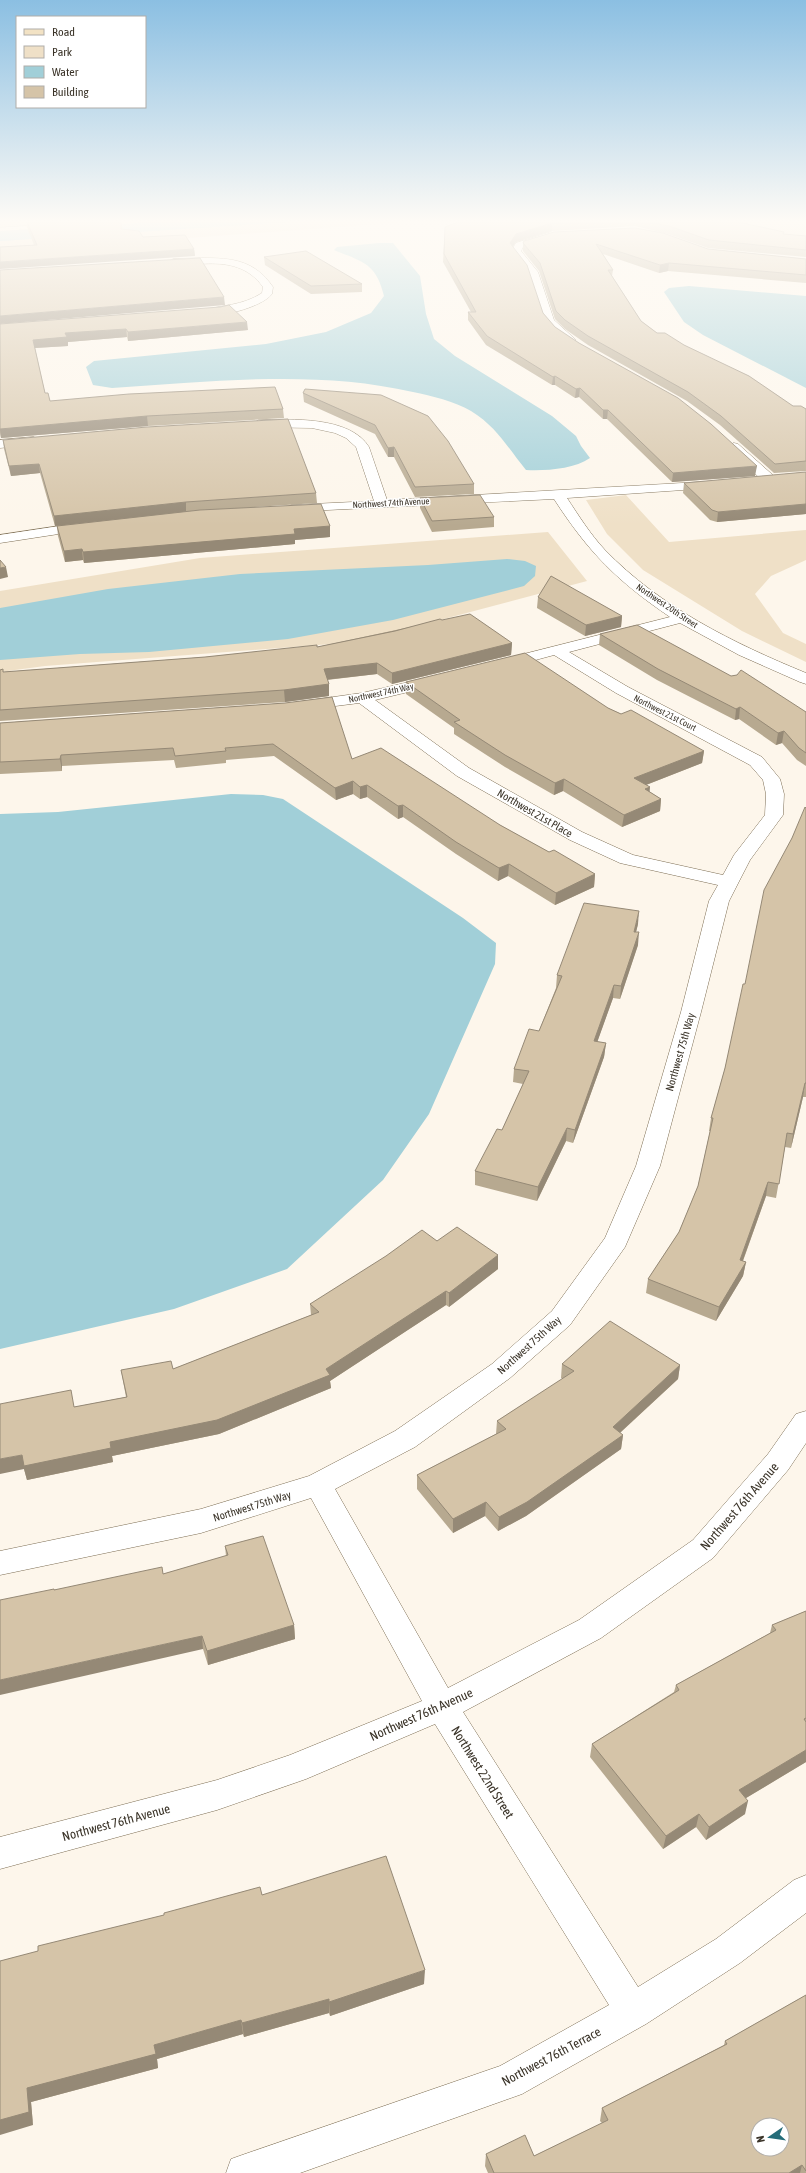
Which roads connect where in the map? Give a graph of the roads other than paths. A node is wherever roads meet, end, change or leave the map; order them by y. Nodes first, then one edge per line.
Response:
1 (551, 323) edge
2 (583, 348) edge
3 (244, 425) edge
4 (726, 439) edge
5 (46, 440) edge
6 (0, 444) edge
7 (784, 479) edge
8 (770, 480) junction
9 (754, 482) edge
10 (723, 484) edge
11 (558, 495) junction
12 (382, 504) junction
13 (275, 510) edge
14 (96, 525) edge
15 (0, 538) edge
16 (683, 618) junction
17 (556, 650) junction
18 (490, 667) edge
19 (453, 676) edge
20 (806, 679) edge
21 (362, 698) junction
22 (292, 707) edge
23 (771, 779) joint
24 (730, 882) junction
25 (806, 1421) edge
26 (318, 1485) junction
27 (0, 1563) edge
28 (442, 1707) junction
29 (0, 1853) edge
30 (806, 1892) edge
31 (632, 2011) junction
32 (245, 2173) edge

1 - 2 street
3 - 12 street
4 - 8 street
5 - 6 street
7 - 8 street
8 - 9 street
10 - 11 street, Northwest 74th Avenue
11 - 12 street, Northwest 74th Avenue
11 - 16 street, Northwest 20th Street
12 - 13 street, Northwest 74th Avenue
14 - 15 street
16 - 17 street
16 - 20 street, Northwest 20th Street
17 - 18 street
17 - 23 street, Northwest 21st Court
19 - 21 street, Northwest 74th Way
21 - 22 street, Northwest 74th Way
21 - 24 street, Northwest 21st Place
23 - 24 street, Northwest 75th Way
24 - 26 street, Northwest 75th Way
25 - 28 street, Northwest 76th Avenue
26 - 27 street, Northwest 75th Way
26 - 28 street, Northwest 22nd Street
28 - 29 street, Northwest 76th Avenue
28 - 31 street, Northwest 22nd Street
30 - 31 street, Northwest 76th Terrace
31 - 32 street, Northwest 76th Terrace

